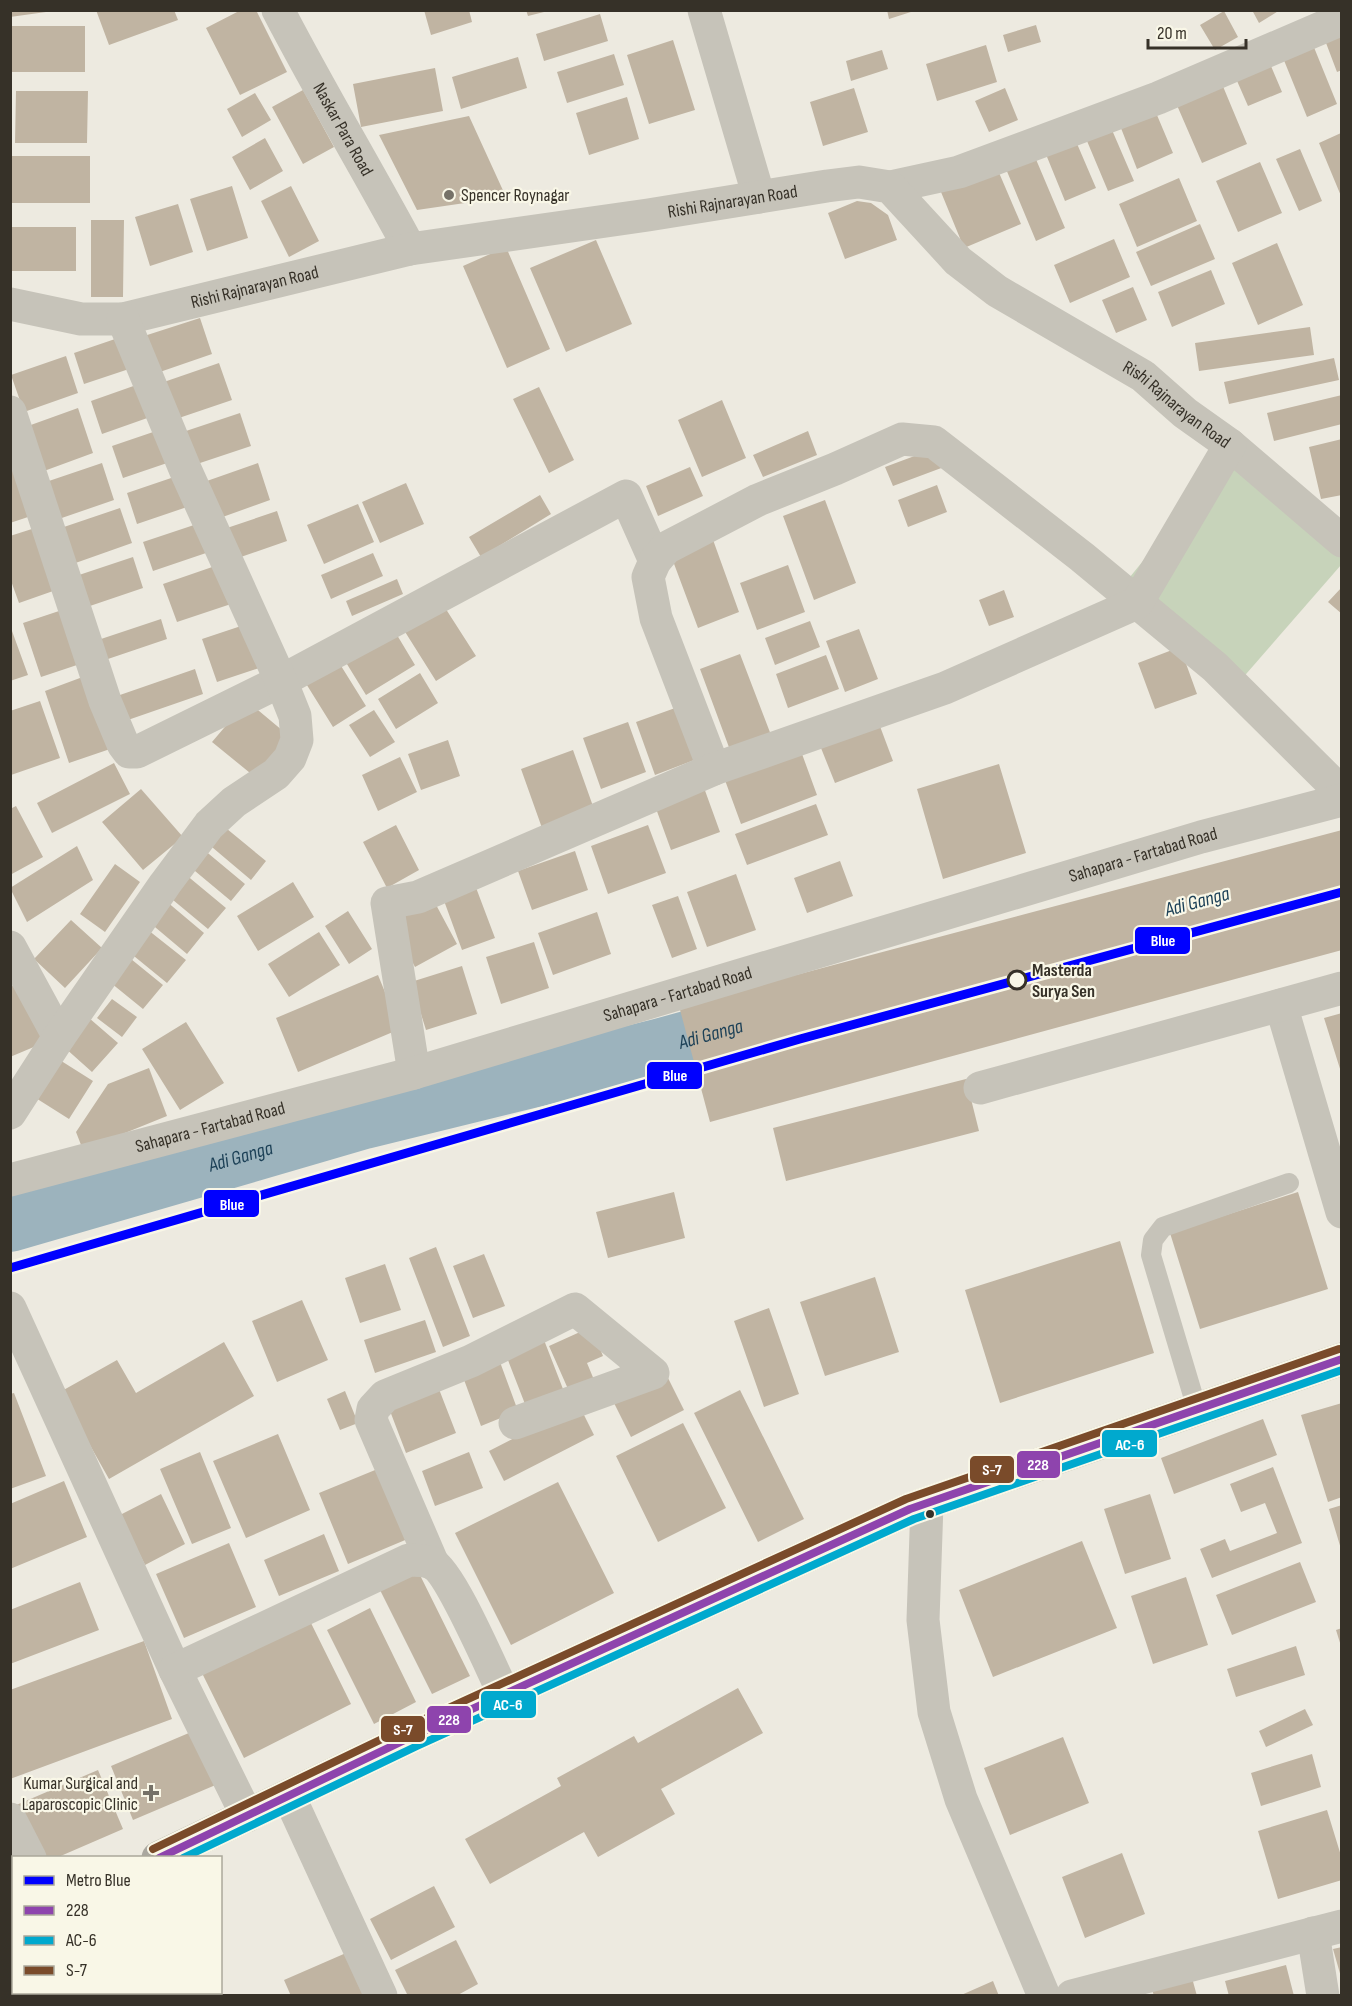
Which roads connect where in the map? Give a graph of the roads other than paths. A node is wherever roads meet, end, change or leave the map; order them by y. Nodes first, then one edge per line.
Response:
1 (278, 10) edge
2 (704, 10) edge
3 (1341, 19) edge
4 (891, 187) junction
5 (759, 197) junction
6 (410, 249) junction
7 (10, 304) edge
8 (123, 319) junction
9 (10, 412) edge
10 (1230, 446) junction
11 (1341, 541) edge
12 (655, 561) junction
13 (1137, 603) junction
14 (281, 681) junction
15 (714, 769) junction
16 (1341, 793) edge
17 (1341, 800) edge
18 (10, 947) edge
19 (1341, 988) edge
20 (1281, 1005) junction
21 (58, 1037) junction
22 (414, 1073) junction
23 (980, 1088) dead end
24 (10, 1113) edge
25 (10, 1180) edge
26 (1289, 1183) dead end
27 (1341, 1212) edge
28 (10, 1308) edge
29 (1341, 1359) edge
30 (1197, 1410) junction
31 (515, 1424) dead end
32 (927, 1503) junction
33 (433, 1564) junction
34 (175, 1670) junction
35 (504, 1694) junction
36 (289, 1796) junction
37 (247, 1816) junction
38 (10, 1819) edge
39 (29, 1856) edge
40 (160, 1856) edge
41 (1327, 1930) edge
42 (381, 1995) edge
43 (1044, 1995) edge
44 (1072, 1995) edge
45 (1323, 1995) edge

1 - 6 street, Naskar Para Road
2 - 5 street
3 - 4 street
4 - 5 street, Rishi Rajnarayan Road
4 - 10 street, Rishi Rajnarayan Road
5 - 6 street, Rishi Rajnarayan Road
6 - 8 street, Rishi Rajnarayan Road
7 - 8 street, Rishi Rajnarayan Road
8 - 14 street
9 - 14 street
10 - 11 street, Rishi Rajnarayan Road
10 - 13 street
12 - 13 street
12 - 14 street
12 - 15 street
13 - 15 street
13 - 16 street
14 - 21 street
15 - 22 street
17 - 22 street, Sahapara - Fartabad Road
18 - 21 street
19 - 20 street
20 - 23 street
20 - 27 street
21 - 24 street
22 - 25 street, Sahapara - Fartabad Road
26 - 30 lane
28 - 34 street
29 - 30 main road
30 - 32 main road
31 - 33 street
32 - 35 main road
32 - 43 street
33 - 34 street
33 - 35 street
34 - 37 street
35 - 36 main road
36 - 37 main road
36 - 42 street
37 - 40 main road
38 - 39 street
41 - 44 street
41 - 45 street

